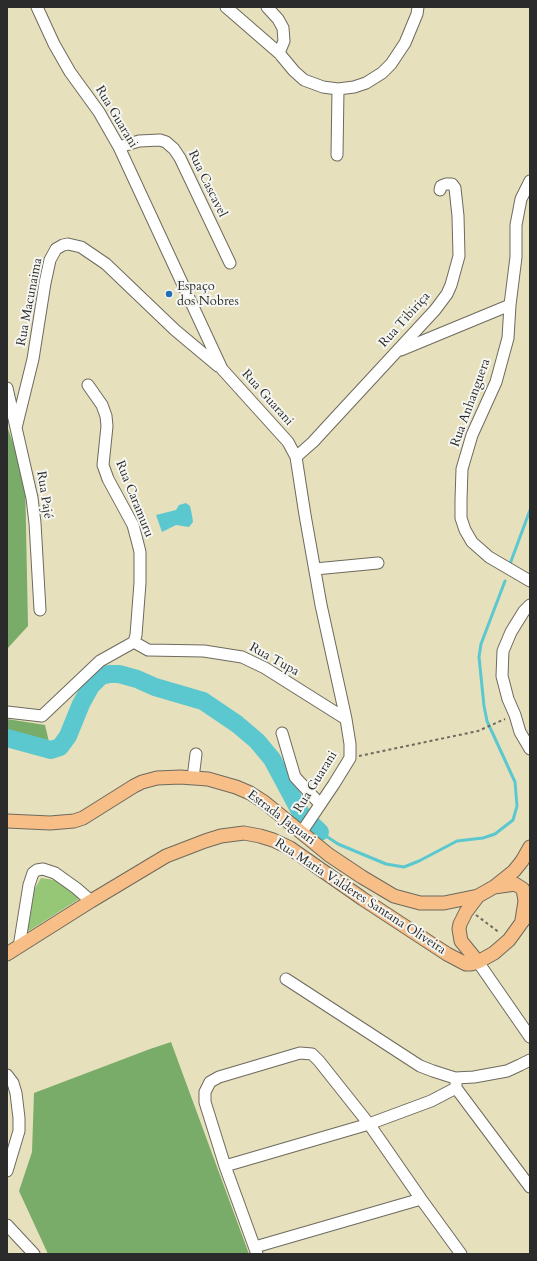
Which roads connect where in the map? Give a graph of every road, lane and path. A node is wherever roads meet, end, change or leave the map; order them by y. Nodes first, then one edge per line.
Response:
1 (37, 7) edge
2 (226, 7) edge
3 (267, 7) edge
4 (418, 7) edge
5 (279, 53) junction
6 (338, 89) junction
7 (120, 147) junction
8 (337, 155) dead end
9 (530, 181) edge
10 (440, 190) dead end
11 (230, 263) dead end
12 (510, 305) junction
13 (396, 352) junction
14 (222, 369) junction
15 (88, 385) dead end
16 (7, 388) edge
17 (16, 428) junction
18 (296, 457) junction
19 (378, 563) dead end
20 (315, 569) junction
21 (530, 581) edge
22 (530, 605) edge
23 (40, 610) dead end
24 (134, 642) junction
25 (7, 712) edge
26 (346, 719) junction
27 (497, 722) dead end
28 (282, 733) dead end
29 (530, 749) edge
30 (196, 754) dead end
31 (350, 758) junction
32 (193, 778) junction
33 (320, 804) junction
34 (7, 821) edge
35 (303, 829) junction
36 (530, 847) edge
37 (350, 870) junction
38 (341, 884) junction
39 (494, 887) junction
40 (478, 896) junction
41 (91, 901) junction
42 (468, 908) junction
43 (530, 911) edge
44 (522, 924) junction
45 (509, 940) junction
46 (19, 947) junction
47 (7, 954) edge
48 (478, 962) junction
49 (286, 979) dead end
50 (530, 1037) edge
51 (530, 1060) edge
52 (7, 1075) edge
53 (456, 1083) junction
54 (368, 1124) junction
55 (225, 1166) junction
56 (7, 1171) edge
57 (530, 1187) edge
58 (420, 1199) junction
59 (7, 1225) edge
60 (256, 1251) edge
61 (34, 1254) edge
62 (461, 1254) edge

1 - 7 street, Rua Guarani
2 - 5 street
3 - 5 street
4 - 6 street
5 - 6 street
6 - 8 street
7 - 11 street, Rua Cascavel
7 - 14 street, Rua Guarani
9 - 12 street, Rua Anhanguera
10 - 13 street, Rua Tibiriça
12 - 13 street
12 - 21 street, Rua Anhanguera
13 - 18 street, Rua Tibiriça
14 - 17 street, Rua Macunaima
14 - 18 street, Rua Guarani
15 - 24 street, Rua Caramuru
16 - 17 street, Rua Pajé
17 - 23 street, Rua Pajé
18 - 20 street, Rua Guarani
19 - 20 street
20 - 26 street, Rua Guarani
22 - 29 street
24 - 25 street
24 - 26 street, Rua Tupa
26 - 31 street, Rua Guarani
27 - 31 path
28 - 33 street
30 - 32 street
31 - 33 street, Rua Guarani
32 - 34 main road, Estrada Jaguari
32 - 35 main road, Estrada Jaguari
33 - 35 street, Rua Guarani
35 - 37 main road, Estrada Jaguari
36 - 39 main road, Estrada Jaguari
37 - 38 main road
37 - 40 main road, Estrada Jaguari
38 - 41 main road, Rua Maria Valderes Santana Oliveira
38 - 48 main road, Rua Maria Valderes Santana Oliveira
39 - 40 main road, Estrada Jaguari
39 - 44 main road
40 - 42 main road
41 - 46 main road, Rua Maria Valderes Santana Oliveira
41 - 46 street
42 - 45 path
42 - 48 main road
43 - 44 main road
44 - 45 main road
45 - 48 main road
46 - 47 main road, Rua Maria Valderes Santana Oliveira
48 - 50 street
49 - 53 street
51 - 53 street
52 - 56 street
53 - 54 street
53 - 57 street
54 - 55 street
54 - 55 street
54 - 58 street
55 - 60 street
58 - 60 street
58 - 62 street
59 - 61 street

